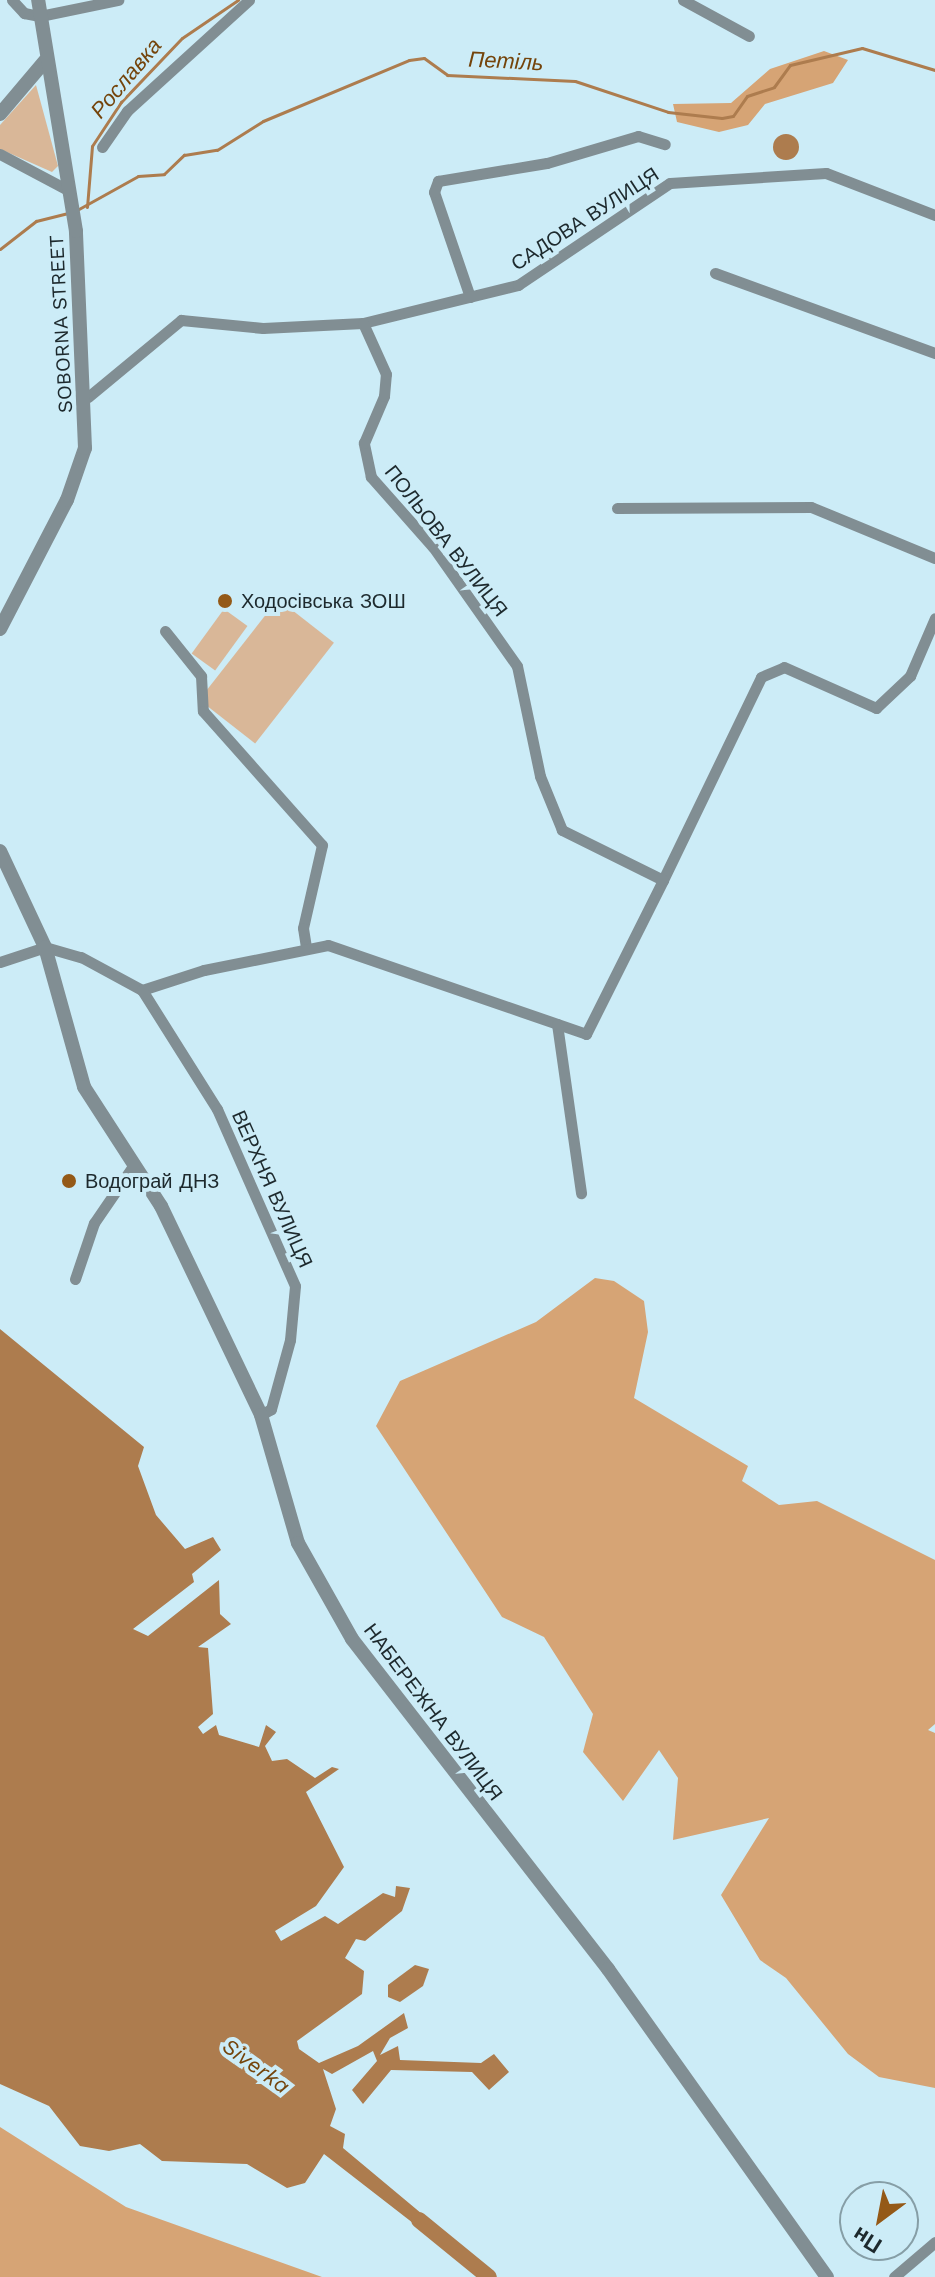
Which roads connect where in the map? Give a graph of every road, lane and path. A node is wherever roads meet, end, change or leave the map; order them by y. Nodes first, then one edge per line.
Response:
1 (12, 0) edge
2 (38, 0) edge
3 (118, 0) edge
4 (249, 0) edge
5 (683, 0) edge
6 (40, 16) junction
7 (749, 36) dead end
8 (45, 61) junction
9 (0, 114) edge
10 (665, 144) dead end
11 (102, 147) dead end
12 (0, 154) edge
13 (69, 193) junction
14 (935, 215) edge
15 (715, 273) dead end
16 (470, 297) junction
17 (363, 323) junction
18 (935, 353) edge
19 (88, 397) junction
20 (617, 508) dead end
21 (935, 558) edge
22 (935, 618) edge
23 (0, 629) edge
24 (165, 631) dead end
25 (0, 851) edge
26 (663, 880) junction
27 (306, 946) junction
28 (45, 947) junction
29 (0, 962) edge
30 (142, 990) junction
31 (557, 1024) junction
32 (133, 1166) junction
33 (581, 1193) dead end
34 (75, 1279) dead end
35 (261, 1415) junction
36 (935, 2242) edge
37 (827, 2277) edge
38 (894, 2277) edge

1 - 6 street
2 - 6 street, SOBORNA STREET
3 - 6 street
4 - 11 street
5 - 7 street
6 - 8 street, SOBORNA STREET
8 - 9 street
8 - 13 street, SOBORNA STREET
10 - 16 street
12 - 13 street
13 - 19 street, SOBORNA STREET
14 - 16 street, САДОВА ВУЛИЦЯ
15 - 18 street
16 - 17 street, САДОВА ВУЛИЦЯ
17 - 19 street, САДОВА ВУЛИЦЯ
17 - 26 street, ПОЛЬОВА ВУЛИЦЯ
19 - 23 street, SOBORNA STREET
20 - 21 street
22 - 26 street
24 - 27 street
25 - 28 street, НАБЕРЕЖНА ВУЛИЦЯ
26 - 31 street
27 - 30 street
27 - 31 street
28 - 29 street
28 - 30 street
28 - 32 street, НАБЕРЕЖНА ВУЛИЦЯ
30 - 35 street, ВЕРХНЯ ВУЛИЦЯ
31 - 33 street
32 - 34 street
32 - 35 street, НАБЕРЕЖНА ВУЛИЦЯ
35 - 37 street, НАБЕРЕЖНА ВУЛИЦЯ
36 - 38 street

